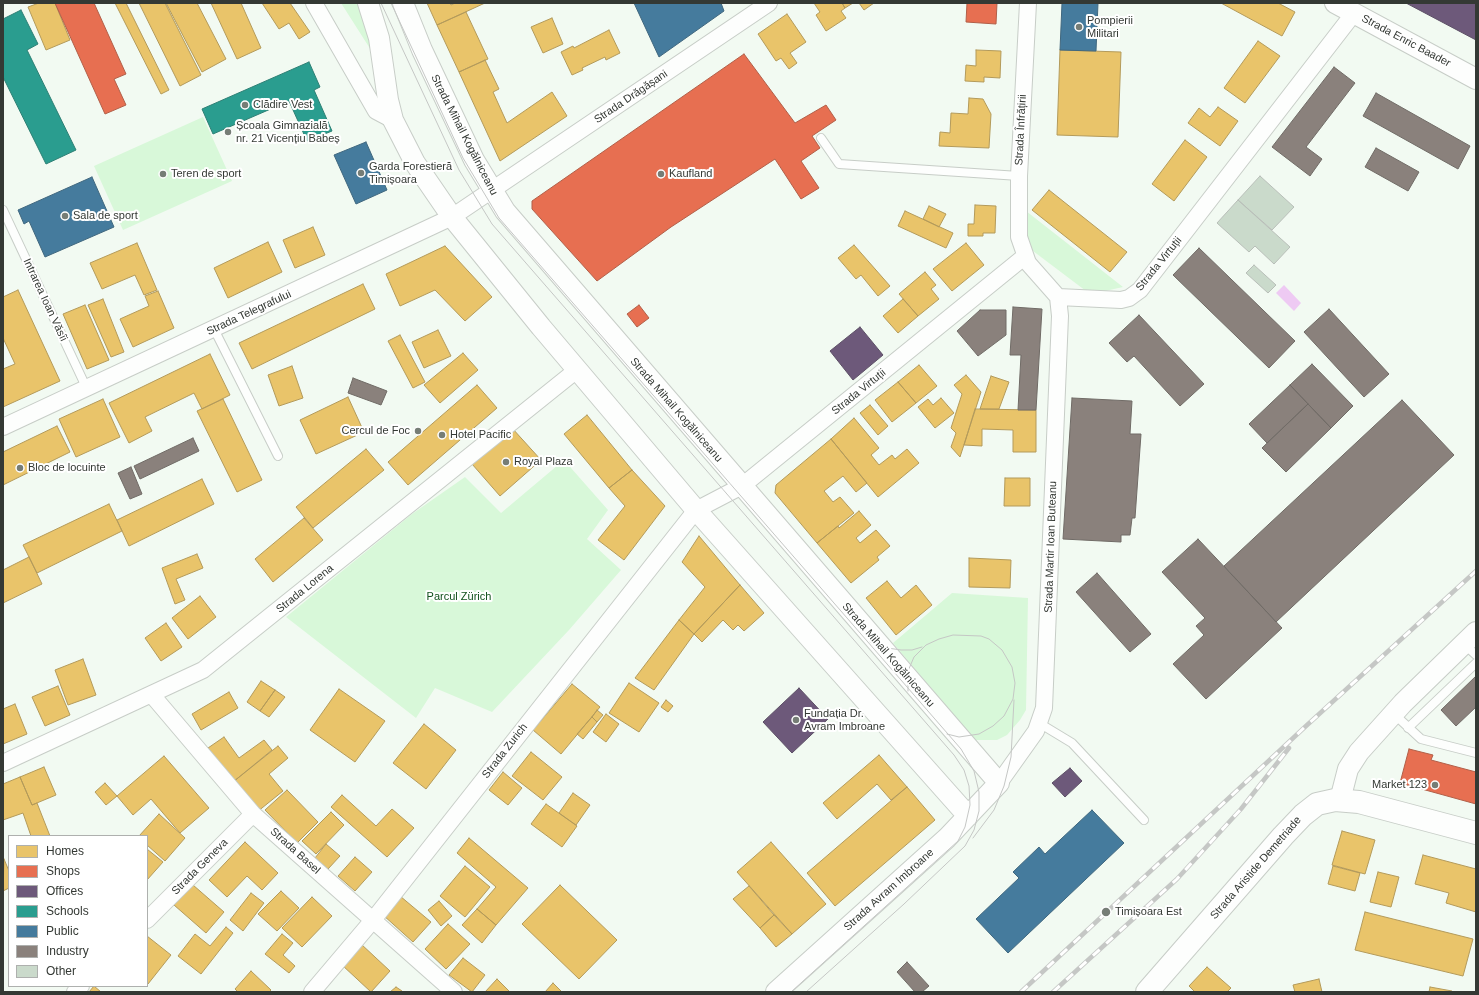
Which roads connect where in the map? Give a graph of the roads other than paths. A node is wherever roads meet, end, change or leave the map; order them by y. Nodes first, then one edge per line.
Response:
1 (314, 3) edge
2 (368, 3) edge
3 (403, 3) edge
4 (769, 3) edge
5 (1028, 3) edge
6 (1335, 3) edge
7 (1354, 13) junction
8 (1476, 79) edge
9 (393, 120) junction
10 (821, 138) dead end
11 (1019, 176) junction
12 (492, 192) junction
13 (3, 210) edge
14 (452, 217) junction
15 (1024, 257) junction
16 (1058, 297) junction
17 (214, 329) junction
18 (578, 369) junction
19 (87, 389) junction
20 (3, 427) edge
21 (278, 456) dead end
22 (742, 486) junction
23 (696, 510) junction
24 (1472, 644) edge
25 (1476, 663) edge
26 (152, 695) junction
27 (1393, 713) junction
28 (1039, 723) junction
29 (1408, 728) junction
30 (1476, 754) edge
31 (3, 764) edge
32 (999, 783) junction
33 (1340, 800) junction
34 (253, 814) junction
35 (968, 816) junction
36 (1144, 820) dead end
37 (1476, 833) edge
38 (148, 919) edge
39 (373, 920) junction
40 (312, 992) edge
41 (454, 992) edge
42 (776, 992) edge
43 (1147, 992) edge

1 - 9 street
2 - 9 street
3 - 12 street, Strada Mihail Kogălniceanu
4 - 12 street, Strada Drăgășani
5 - 11 street, Strada Înfrățirii
6 - 7 street, Strada Enric Baader
7 - 8 street, Strada Enric Baader
7 - 16 street, Strada Virtuții
9 - 14 street
10 - 11 lane
11 - 15 street, Strada Înfrățirii
12 - 14 street, Strada Telegrafului
12 - 22 street, Strada Mihail Kogălniceanu
13 - 19 lane, Intrarea Ioan Văsîi
14 - 17 street, Strada Telegrafului
14 - 18 street
15 - 16 street
15 - 22 street, Strada Virtuții
16 - 28 street, Strada Martir Ioan Buteanu
17 - 19 street, Strada Telegrafului
17 - 21 lane
18 - 23 street
18 - 26 street, Strada Lorena
19 - 20 street, Strada Telegrafului
22 - 23 street, Strada Virtuții
22 - 32 street, Strada Mihail Kogălniceanu
23 - 35 street
23 - 39 street, Strada Zurich
24 - 27 street
25 - 29 lane
26 - 31 street, Strada Lorena
26 - 34 street, Strada Basel
27 - 29 lane
27 - 33 street
28 - 32 street, Strada Martir Ioan Buteanu
28 - 36 lane
29 - 30 lane
32 - 35 street, Strada Avram Imbroane
33 - 37 main road, Strada Aristide Demetriade
33 - 43 main road, Strada Aristide Demetriade
34 - 38 street, Strada Geneva
34 - 39 street, Strada Basel
35 - 42 street, Strada Avram Imbroane
39 - 40 street, Strada Zurich
39 - 41 street, Strada Basel

